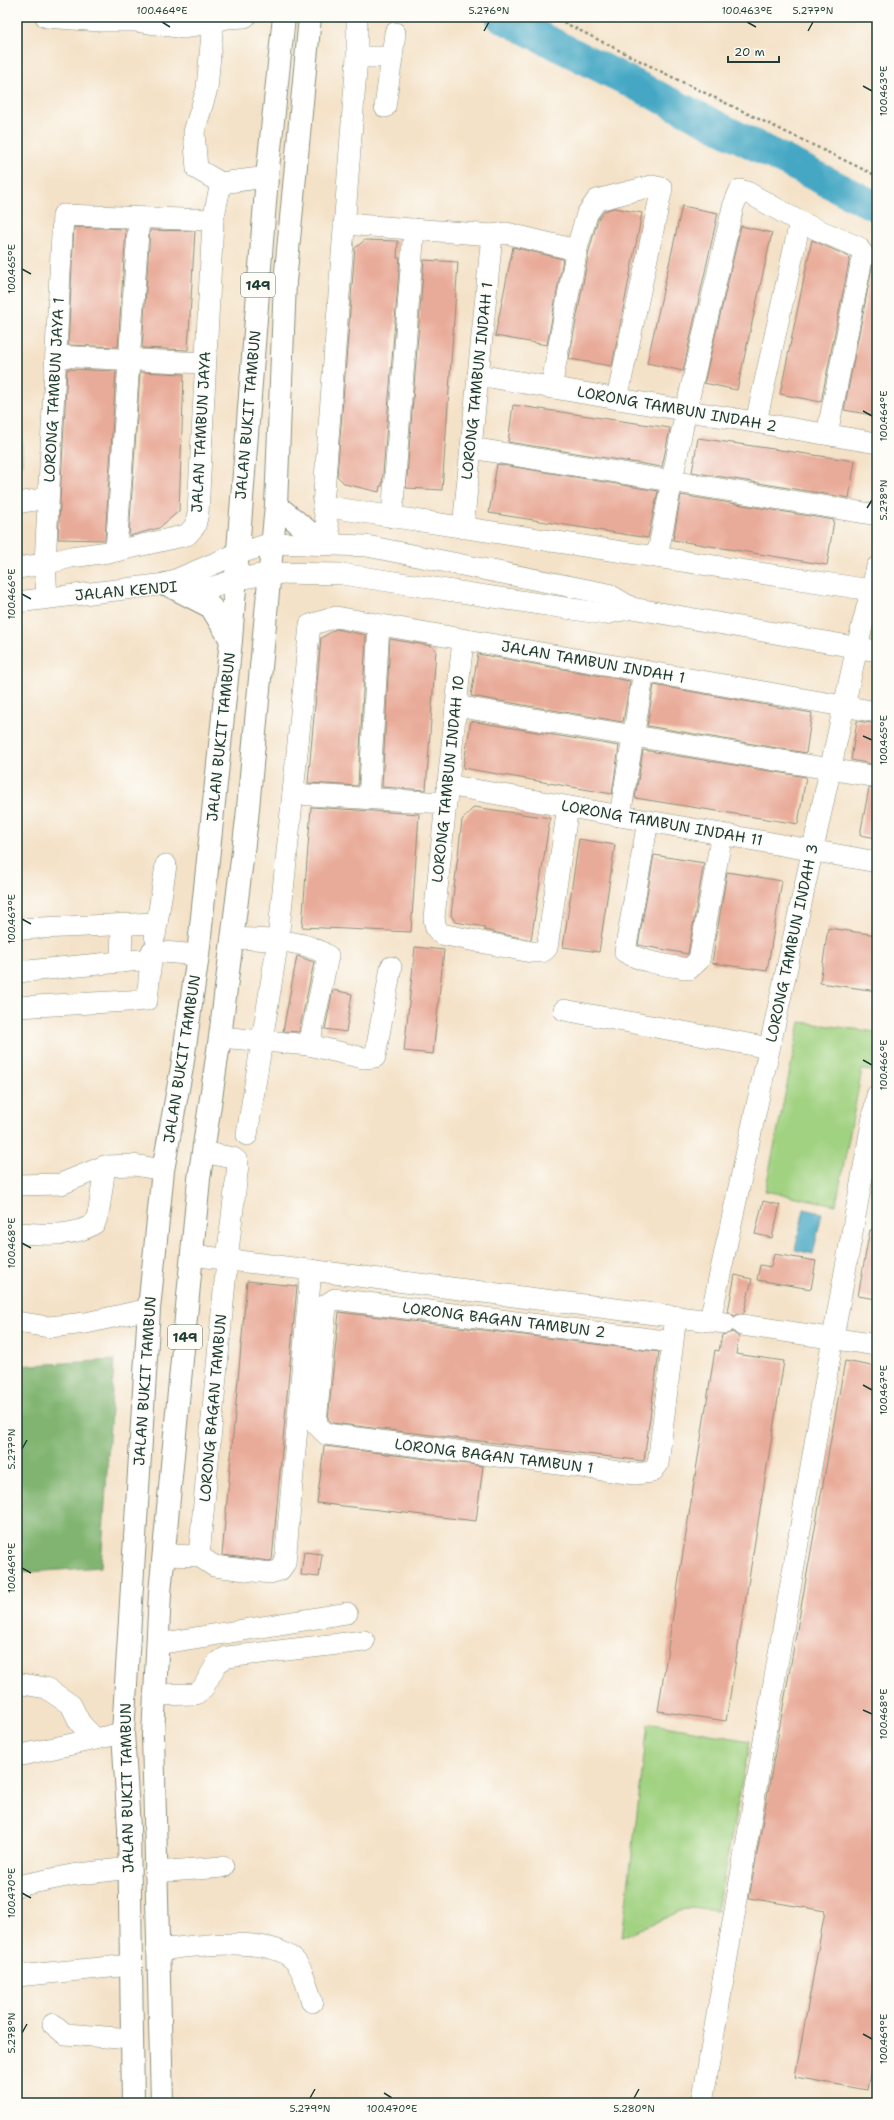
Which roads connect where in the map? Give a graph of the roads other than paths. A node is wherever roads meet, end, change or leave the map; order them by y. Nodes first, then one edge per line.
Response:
1 (46, 17) edge
2 (245, 17) edge
3 (284, 17) edge
4 (310, 17) edge
5 (357, 17) edge
6 (213, 22) junction
7 (395, 33) dead end
8 (357, 57) junction
9 (392, 58) junction
10 (385, 107) dead end
11 (267, 177) junction
12 (220, 183) junction
13 (139, 218) junction
14 (213, 220) junction
15 (800, 222) junction
16 (344, 224) junction
17 (414, 229) junction
18 (492, 235) junction
19 (577, 248) junction
20 (56, 356) junction
21 (129, 360) junction
22 (204, 363) junction
23 (478, 375) junction
24 (551, 388) junction
25 (617, 399) junction
26 (686, 410) junction
27 (756, 422) junction
28 (826, 434) junction
29 (877, 443) edge
30 (471, 448) junction
31 (672, 481) junction
32 (48, 498) junction
33 (17, 503) edge
34 (276, 505) junction
35 (324, 506) junction
36 (877, 515) edge
37 (392, 517) junction
38 (463, 528) junction
39 (272, 543) junction
40 (332, 544) junction
41 (116, 551) junction
42 (237, 554) junction
43 (657, 557) junction
44 (45, 564) junction
45 (877, 567) edge
46 (17, 568) edge
47 (270, 573) junction
48 (235, 580) junction
49 (166, 584) junction
50 (875, 590) edge
51 (47, 598) junction
52 (17, 602) edge
53 (632, 608) junction
54 (379, 625) junction
55 (231, 640) junction
56 (463, 640) junction
57 (867, 649) edge
58 (644, 671) junction
59 (456, 706) junction
60 (844, 706) junction
61 (877, 712) edge
62 (633, 736) junction
63 (830, 770) junction
64 (877, 777) edge
65 (292, 794) junction
66 (446, 794) junction
67 (369, 799) junction
68 (568, 807) junction
69 (620, 816) junction
70 (648, 821) junction
71 (722, 834) junction
72 (812, 850) junction
73 (877, 862) edge
74 (166, 865) dead end
75 (157, 923) junction
76 (122, 925) junction
77 (17, 929) edge
78 (232, 938) junction
79 (278, 940) junction
80 (152, 955) junction
81 (198, 955) junction
82 (121, 962) junction
83 (391, 966) dead end
84 (17, 972) edge
85 (17, 1007) edge
86 (564, 1010) dead end
87 (220, 1038) junction
88 (262, 1042) junction
89 (309, 1045) junction
90 (769, 1048) junction
91 (877, 1095) edge
92 (247, 1134) dead end
93 (203, 1152) junction
94 (106, 1166) junction
95 (163, 1170) junction
96 (17, 1185) edge
97 (17, 1233) edge
98 (192, 1255) junction
99 (227, 1260) junction
100 (311, 1270) junction
101 (150, 1309) junction
102 (676, 1316) junction
103 (17, 1322) edge
104 (726, 1323) junction
105 (832, 1338) junction
106 (673, 1342) junction
107 (877, 1345) edge
108 (326, 1434) joint
109 (164, 1555) junction
110 (200, 1556) junction
111 (347, 1613) dead end
112 (364, 1641) dead end
113 (158, 1644) junction
114 (17, 1683) edge
115 (154, 1695) junction
116 (123, 1733) junction
117 (95, 1739) junction
118 (17, 1756) edge
119 (223, 1867) dead end
120 (129, 1868) junction
121 (155, 1872) junction
122 (17, 1886) edge
123 (157, 1950) junction
124 (131, 1965) junction
125 (17, 1976) edge
126 (312, 2002) dead end
127 (53, 2024) dead end
128 (132, 2039) junction
129 (134, 2103) edge
130 (162, 2103) edge
131 (702, 2103) edge

1 - 6 street
2 - 6 street
3 - 11 main road, JALAN BUKIT TAMBUN / 149
4 - 34 main road, JALAN BUKIT TAMBUN / 149
5 - 8 street
6 - 12 street
7 - 9 street
8 - 9 street
8 - 16 street
9 - 10 street
11 - 12 street
11 - 42 main road, JALAN BUKIT TAMBUN / 149
12 - 14 street, JALAN TAMBUN JAYA
13 - 14 street
13 - 20 street, LORONG TAMBUN JAYA 1
13 - 21 street
14 - 22 street, JALAN TAMBUN JAYA
15 - 26 street
15 - 27 street
15 - 28 street
16 - 17 street
16 - 35 street
17 - 18 street
17 - 37 street
18 - 19 street
18 - 23 street, LORONG TAMBUN INDAH 1
19 - 24 street
19 - 25 street
20 - 21 street
20 - 32 street, LORONG TAMBUN JAYA 1
21 - 22 street
21 - 41 street
22 - 41 street, JALAN TAMBUN JAYA
23 - 24 street, LORONG TAMBUN INDAH 2
23 - 30 street, LORONG TAMBUN INDAH 1
24 - 25 street, LORONG TAMBUN INDAH 2
25 - 26 street, LORONG TAMBUN INDAH 2
26 - 27 street, LORONG TAMBUN INDAH 2
26 - 31 street
27 - 28 street, LORONG TAMBUN INDAH 2
28 - 29 street, LORONG TAMBUN INDAH 2
30 - 31 street
30 - 38 street, LORONG TAMBUN INDAH 1
31 - 36 street
31 - 43 street
32 - 33 street
32 - 44 street, LORONG TAMBUN JAYA 1
34 - 39 main road, JALAN BUKIT TAMBUN / 149
34 - 40 main road
35 - 37 street
35 - 40 street
37 - 38 street
38 - 43 street
39 - 40 street
39 - 42 street
39 - 47 main road, JALAN BUKIT TAMBUN / 149
40 - 53 street
41 - 44 street, JALAN TAMBUN JAYA
42 - 48 main road, JALAN BUKIT TAMBUN / 149
42 - 49 street
43 - 50 street
44 - 46 street, JALAN TAMBUN JAYA
44 - 51 street
45 - 50 street, LORONG TAMBUN INDAH 3
47 - 48 street
47 - 53 street
47 - 78 main road, JALAN BUKIT TAMBUN / 149
48 - 49 street, JALAN KENDI
48 - 55 main road, JALAN BUKIT TAMBUN / 149
49 - 51 street, JALAN KENDI
49 - 55 main road
50 - 57 street, LORONG TAMBUN INDAH 3
51 - 52 street, JALAN KENDI
53 - 57 street
54 - 56 street, JALAN TAMBUN INDAH 1
54 - 65 street, JALAN TAMBUN INDAH 1
54 - 67 street
55 - 81 main road, JALAN BUKIT TAMBUN / 149
56 - 58 street, JALAN TAMBUN INDAH 1
56 - 59 street, LORONG TAMBUN INDAH 10
57 - 60 street, LORONG TAMBUN INDAH 3
58 - 60 street, JALAN TAMBUN INDAH 1
58 - 62 street
59 - 62 street
59 - 66 street, LORONG TAMBUN INDAH 10
60 - 61 street, JALAN TAMBUN INDAH 1
60 - 63 street, LORONG TAMBUN INDAH 3
62 - 63 street
62 - 69 street
63 - 64 street
63 - 72 street, LORONG TAMBUN INDAH 3
65 - 67 street, LORONG TAMBUN INDAH 11
65 - 79 street
66 - 67 street, LORONG TAMBUN INDAH 11
66 - 68 street, LORONG TAMBUN INDAH 11
66 - 68 street, LORONG TAMBUN INDAH 10
68 - 69 street, LORONG TAMBUN INDAH 11
69 - 70 street, LORONG TAMBUN INDAH 11
70 - 71 street, LORONG TAMBUN INDAH 11
70 - 71 street
71 - 72 street, LORONG TAMBUN INDAH 11
72 - 73 street, LORONG TAMBUN INDAH 11
72 - 90 street, LORONG TAMBUN INDAH 3
74 - 75 street
75 - 76 street
75 - 80 street
76 - 77 street
76 - 82 street
78 - 79 street
78 - 87 main road, JALAN BUKIT TAMBUN / 149
79 - 88 street
79 - 89 street
80 - 81 street
80 - 82 street
80 - 85 street
81 - 95 main road, JALAN BUKIT TAMBUN / 149
82 - 84 street
83 - 89 street
86 - 90 street
87 - 88 street
87 - 93 main road, JALAN BUKIT TAMBUN / 149
88 - 89 street
88 - 92 street
90 - 104 street, LORONG TAMBUN INDAH 3
91 - 105 street
93 - 98 main road, JALAN BUKIT TAMBUN / 149
93 - 99 street, LORONG BAGAN TAMBUN
94 - 95 street
94 - 96 street
94 - 97 street
95 - 101 main road, JALAN BUKIT TAMBUN / 149
98 - 99 street
98 - 109 main road, JALAN BUKIT TAMBUN / 149
99 - 100 street
99 - 110 street, LORONG BAGAN TAMBUN
100 - 102 street
100 - 110 street
101 - 103 street
101 - 116 main road, JALAN BUKIT TAMBUN / 149
102 - 104 street
102 - 106 street
104 - 105 street
105 - 107 street
105 - 131 street
106 - 108 street, LORONG BAGAN TAMBUN 1
106 - 108 street, LORONG BAGAN TAMBUN 2
109 - 110 street
109 - 113 main road, JALAN BUKIT TAMBUN / 149
111 - 113 street
112 - 115 street
113 - 115 main road, JALAN BUKIT TAMBUN / 149
114 - 117 street
115 - 121 main road, JALAN BUKIT TAMBUN / 149
116 - 117 street
116 - 120 main road, JALAN BUKIT TAMBUN / 149
117 - 118 street
119 - 121 street
120 - 122 street
120 - 124 main road, JALAN BUKIT TAMBUN / 149
121 - 123 main road, JALAN BUKIT TAMBUN / 149
123 - 126 street
123 - 130 main road, JALAN BUKIT TAMBUN / 149
124 - 125 street
124 - 128 main road, JALAN BUKIT TAMBUN / 149
127 - 128 street
128 - 129 main road, JALAN BUKIT TAMBUN / 149

